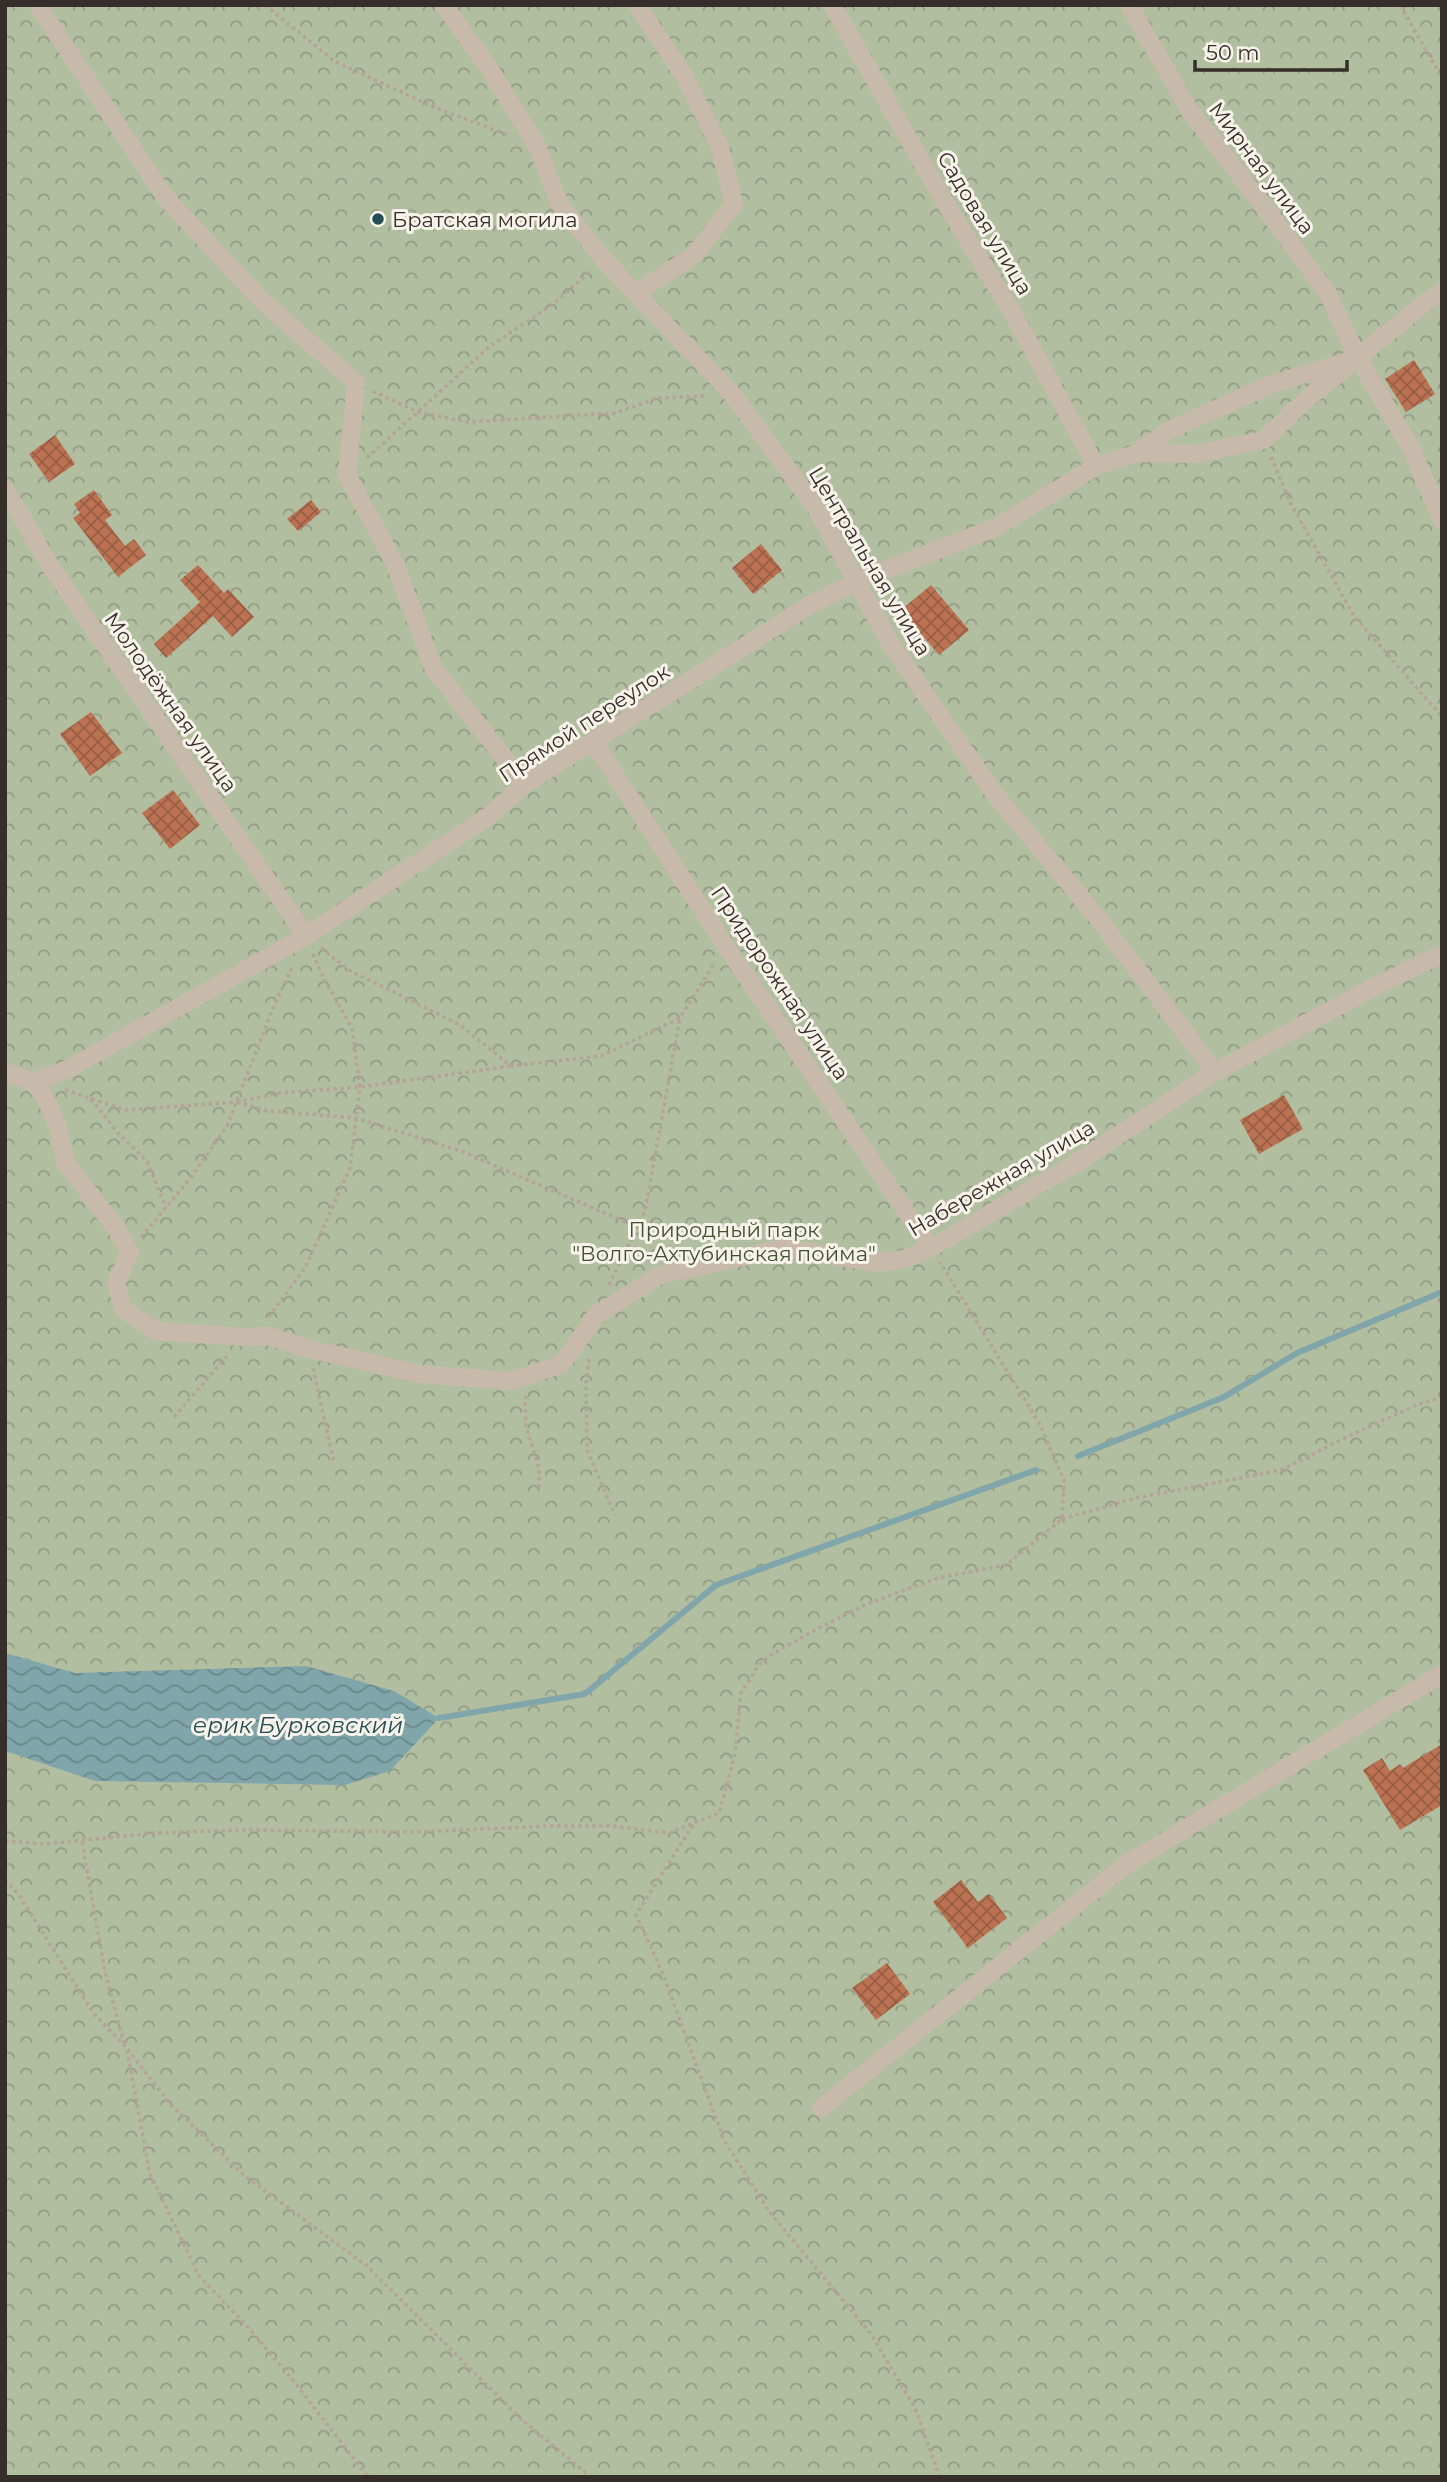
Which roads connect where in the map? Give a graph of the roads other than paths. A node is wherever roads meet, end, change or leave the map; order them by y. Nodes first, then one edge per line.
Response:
1 (37, 5) edge
2 (444, 5) edge
3 (636, 5) edge
4 (832, 5) edge
5 (1129, 5) edge
6 (1442, 292) edge
7 (636, 293) junction
8 (1358, 358) junction
9 (1138, 453) junction
10 (1096, 466) junction
11 (5, 489) edge
12 (1442, 521) edge
13 (857, 580) junction
14 (594, 742) junction
15 (526, 784) junction
16 (306, 936) junction
17 (1442, 954) edge
18 (5, 1072) edge
19 (1215, 1072) junction
20 (33, 1082) junction
21 (931, 1248) junction
22 (1442, 1674) edge
23 (821, 2108) dead end

1 - 15 street
2 - 7 street, Центральная улица
3 - 7 street
4 - 10 street, Садовая улица
5 - 8 street, Мирная улица
6 - 8 street
7 - 13 street, Центральная улица
8 - 9 street, Прямой переулок
8 - 9 street, Прямой переулок
8 - 12 street, Мирная улица
9 - 10 street, Прямой переулок
10 - 13 street, Прямой переулок
11 - 16 street, Молодёжная улица
13 - 14 street, Прямой переулок
13 - 19 street, Центральная улица
14 - 15 street, Прямой переулок
14 - 21 street, Придорожная улица
15 - 16 street, Прямой переулок
16 - 20 street, Прямой переулок
17 - 19 street, Набережная улица
18 - 20 street
19 - 21 street, Набережная улица
20 - 21 street, Набережная улица
22 - 23 street

